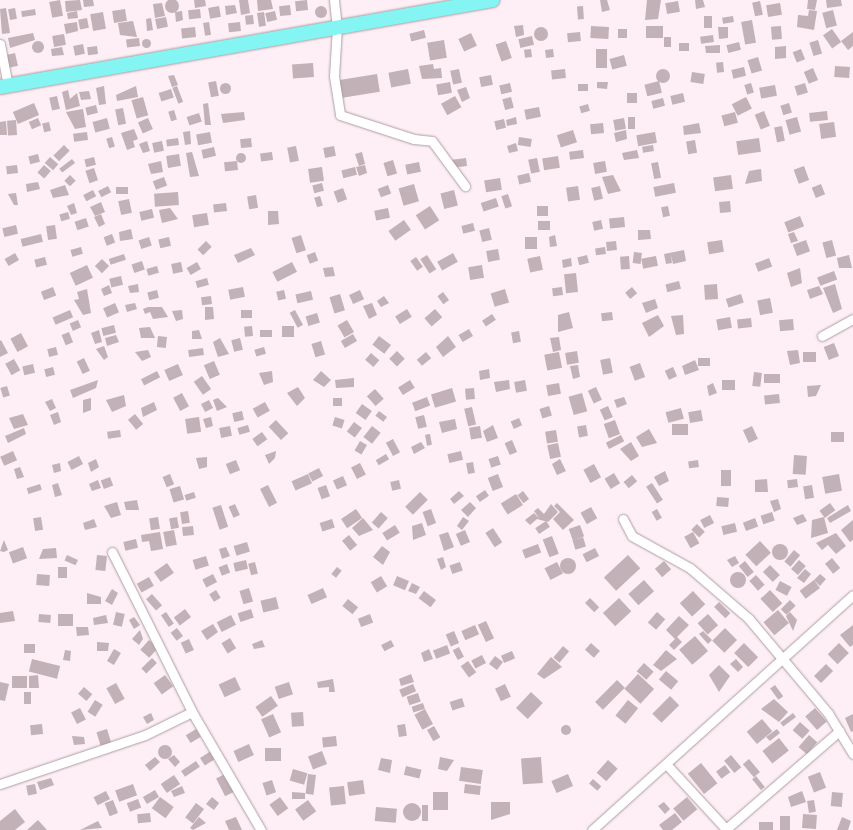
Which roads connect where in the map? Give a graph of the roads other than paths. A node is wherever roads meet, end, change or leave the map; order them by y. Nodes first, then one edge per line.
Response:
1 (334, 0) edge
2 (492, 0) edge
3 (337, 27) junction
4 (0, 44) edge
5 (4, 87) edge
6 (465, 186) dead end
7 (853, 319) edge
8 (822, 336) dead end
9 (623, 519) dead end
10 (112, 552) dead end
11 (852, 598) edge
12 (784, 658) junction
13 (192, 712) junction
14 (839, 732) junction
15 (853, 754) edge
16 (667, 765) junction
17 (0, 784) edge
18 (261, 830) edge
19 (592, 830) edge

1 - 3 street
2 - 3 main road
3 - 5 main road
3 - 6 street
4 - 5 street
7 - 8 street
9 - 12 street
10 - 13 street
11 - 12 street
12 - 14 street
12 - 16 street
13 - 17 street
13 - 18 street
14 - 15 street
14 - 16 street
16 - 19 street

